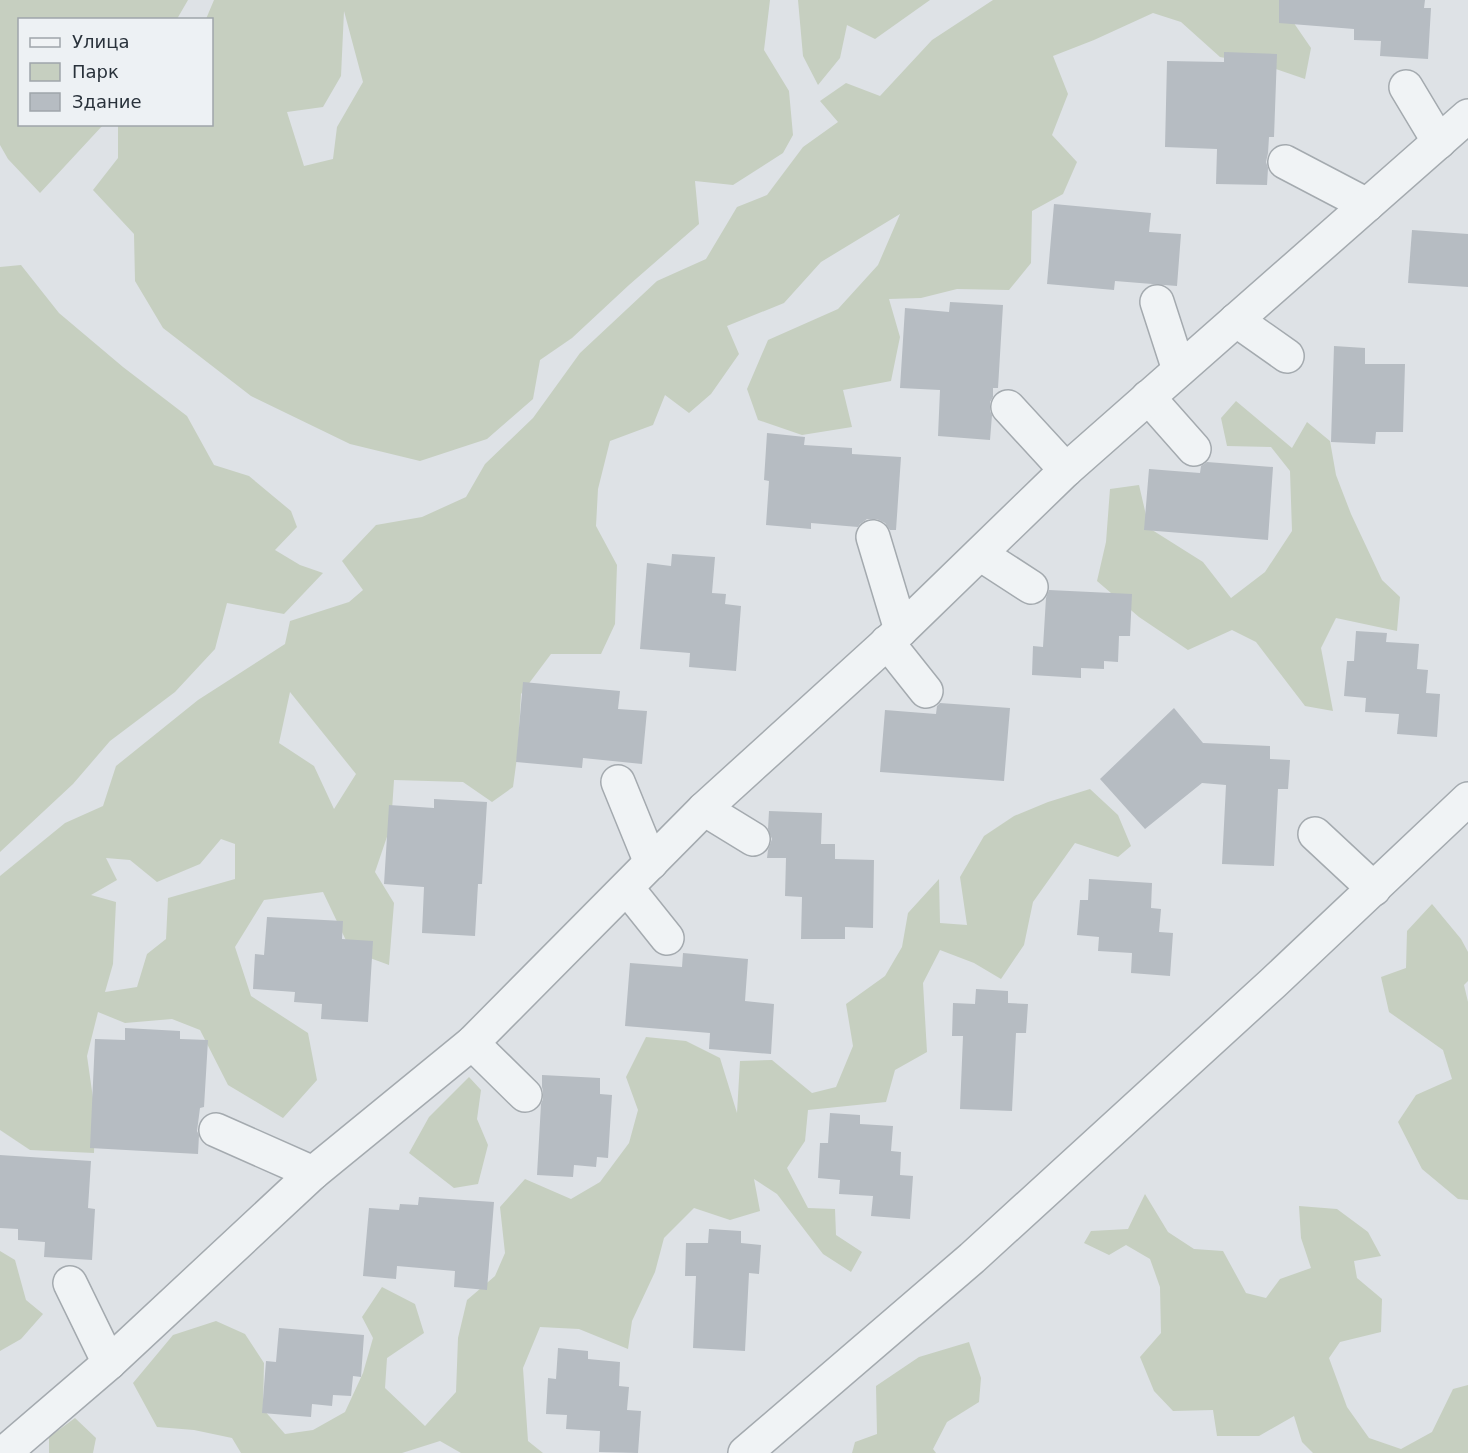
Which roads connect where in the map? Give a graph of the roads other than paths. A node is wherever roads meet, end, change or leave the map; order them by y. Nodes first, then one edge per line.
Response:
1 (1406, 87) dead end
2 (1468, 116) edge
3 (1438, 142) junction
4 (1285, 162) dead end
5 (1367, 205) junction
6 (1157, 302) dead end
7 (1236, 320) junction
8 (1287, 356) dead end
9 (1179, 370) junction
10 (1148, 397) junction
11 (1008, 406) dead end
12 (1194, 449) dead end
13 (1066, 470) junction
14 (873, 537) dead end
15 (980, 554) junction
16 (1031, 587) dead end
17 (894, 636) junction
18 (926, 691) dead end
19 (618, 782) dead end
20 (1468, 799) edge
21 (704, 809) junction
22 (1315, 834) dead end
23 (753, 839) dead end
24 (651, 864) junction
25 (627, 888) junction
26 (1374, 889) junction
27 (667, 938) dead end
28 (472, 1043) junction
29 (525, 1095) dead end
30 (216, 1130) dead end
31 (313, 1173) junction
32 (70, 1283) dead end
33 (109, 1363) junction
34 (4, 1453) edge
35 (745, 1453) edge

1 - 3 lane
2 - 3 lane
3 - 5 lane
4 - 5 lane
5 - 7 lane
6 - 9 lane
7 - 8 lane
7 - 9 lane
9 - 10 lane
10 - 12 lane
10 - 13 lane
11 - 13 lane
13 - 15 lane
14 - 17 lane
15 - 16 lane
15 - 17 lane
17 - 18 lane
17 - 21 lane
19 - 24 lane
20 - 26 lane
21 - 23 lane
21 - 24 lane
22 - 26 lane
24 - 25 lane
25 - 27 lane
25 - 28 lane
26 - 35 lane
28 - 29 lane
28 - 31 lane
30 - 31 lane
31 - 33 lane
32 - 33 lane
33 - 34 lane

